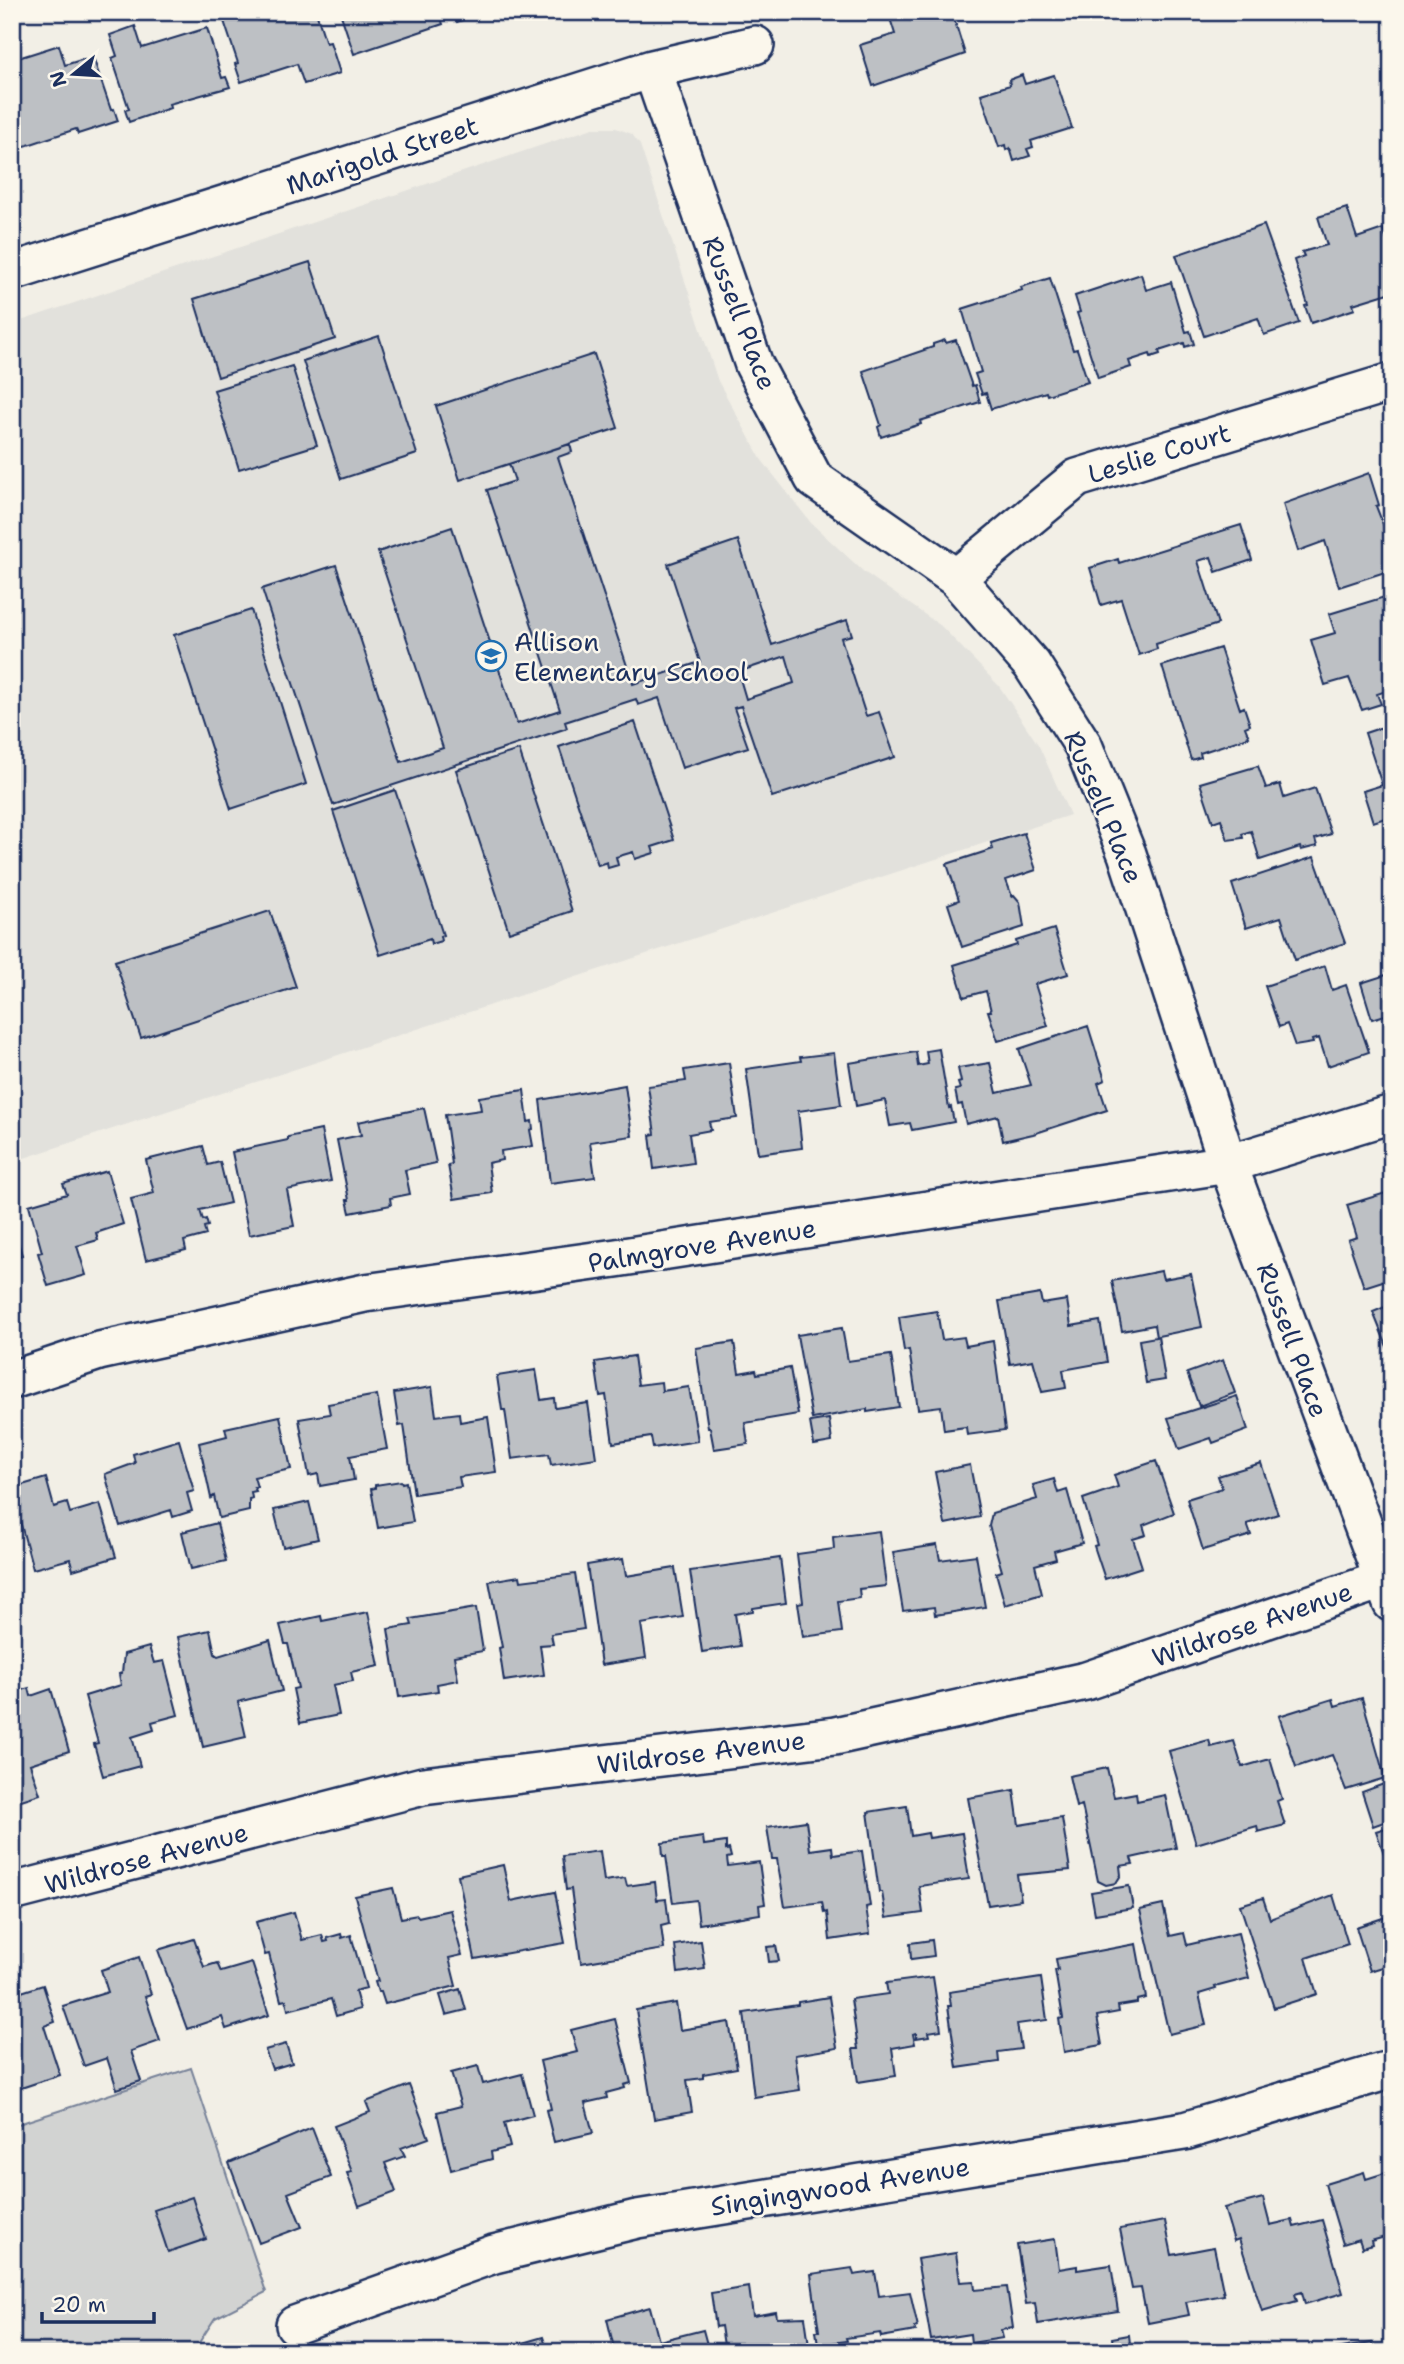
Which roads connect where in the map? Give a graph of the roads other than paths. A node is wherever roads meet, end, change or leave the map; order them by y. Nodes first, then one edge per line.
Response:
1 (755, 45) dead end
2 (652, 69) junction
3 (12, 272) edge
4 (1392, 382) edge
5 (956, 578) junction
6 (1392, 1114) edge
7 (1228, 1164) junction
8 (12, 1380) edge
9 (1387, 1592) edge
10 (12, 1892) edge
11 (1392, 2069) edge
12 (295, 2325) dead end

1 - 2 street, Marigold Street
2 - 3 street, Marigold Street
2 - 5 street, Russell Place
4 - 5 street, Leslie Court
5 - 7 street, Russell Place
6 - 7 street, Palmgrove Avenue
7 - 8 street, Palmgrove Avenue
7 - 9 street, Russell Place
9 - 10 street, Wildrose Avenue
11 - 12 street, Singingwood Avenue

